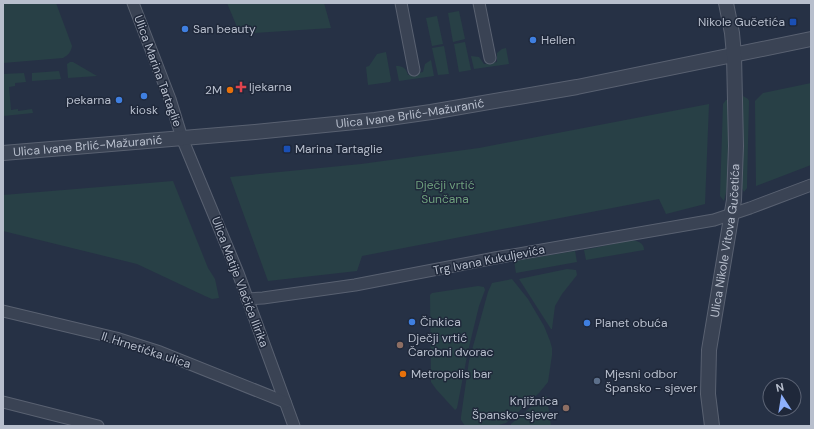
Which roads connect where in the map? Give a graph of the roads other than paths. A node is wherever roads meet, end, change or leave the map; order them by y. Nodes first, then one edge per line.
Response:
1 (133, 3) edge
2 (401, 3) edge
3 (479, 3) edge
4 (726, 3) edge
5 (811, 39) edge
6 (734, 55) junction
7 (490, 58) dead end
8 (414, 70) dead end
9 (182, 138) junction
10 (3, 153) edge
11 (811, 185) edge
12 (731, 215) junction
13 (247, 299) junction
14 (3, 311) edge
15 (3, 402) edge
16 (285, 402) junction
17 (98, 426) edge
18 (294, 426) edge
19 (712, 426) edge

1 - 9 street, Ulica Marina Tartaglie
2 - 8 street
3 - 7 street
4 - 6 street, Ulica Nikole Vitova Gučetića
5 - 6 street, Ulica Ivane Brlić-Mažuranić
6 - 9 street, Ulica Ivane Brlić-Mažuranić
6 - 12 street, Ulica Nikole Vitova Gučetića
9 - 10 street, Ulica Ivane Brlić-Mažuranić
9 - 13 street, Ulica Matije Vlačića Ilirika
11 - 12 street, Trg Ivana Kukuljevića
12 - 13 street, Trg Ivana Kukuljevića
12 - 19 street, Ulica Nikole Vitova Gučetića
13 - 16 street, Ulica Matije Vlačića Ilirika
14 - 16 street, II. Hrnetićka ulica
15 - 17 street
16 - 18 street, Ulica Matije Vlačića Ilirika

